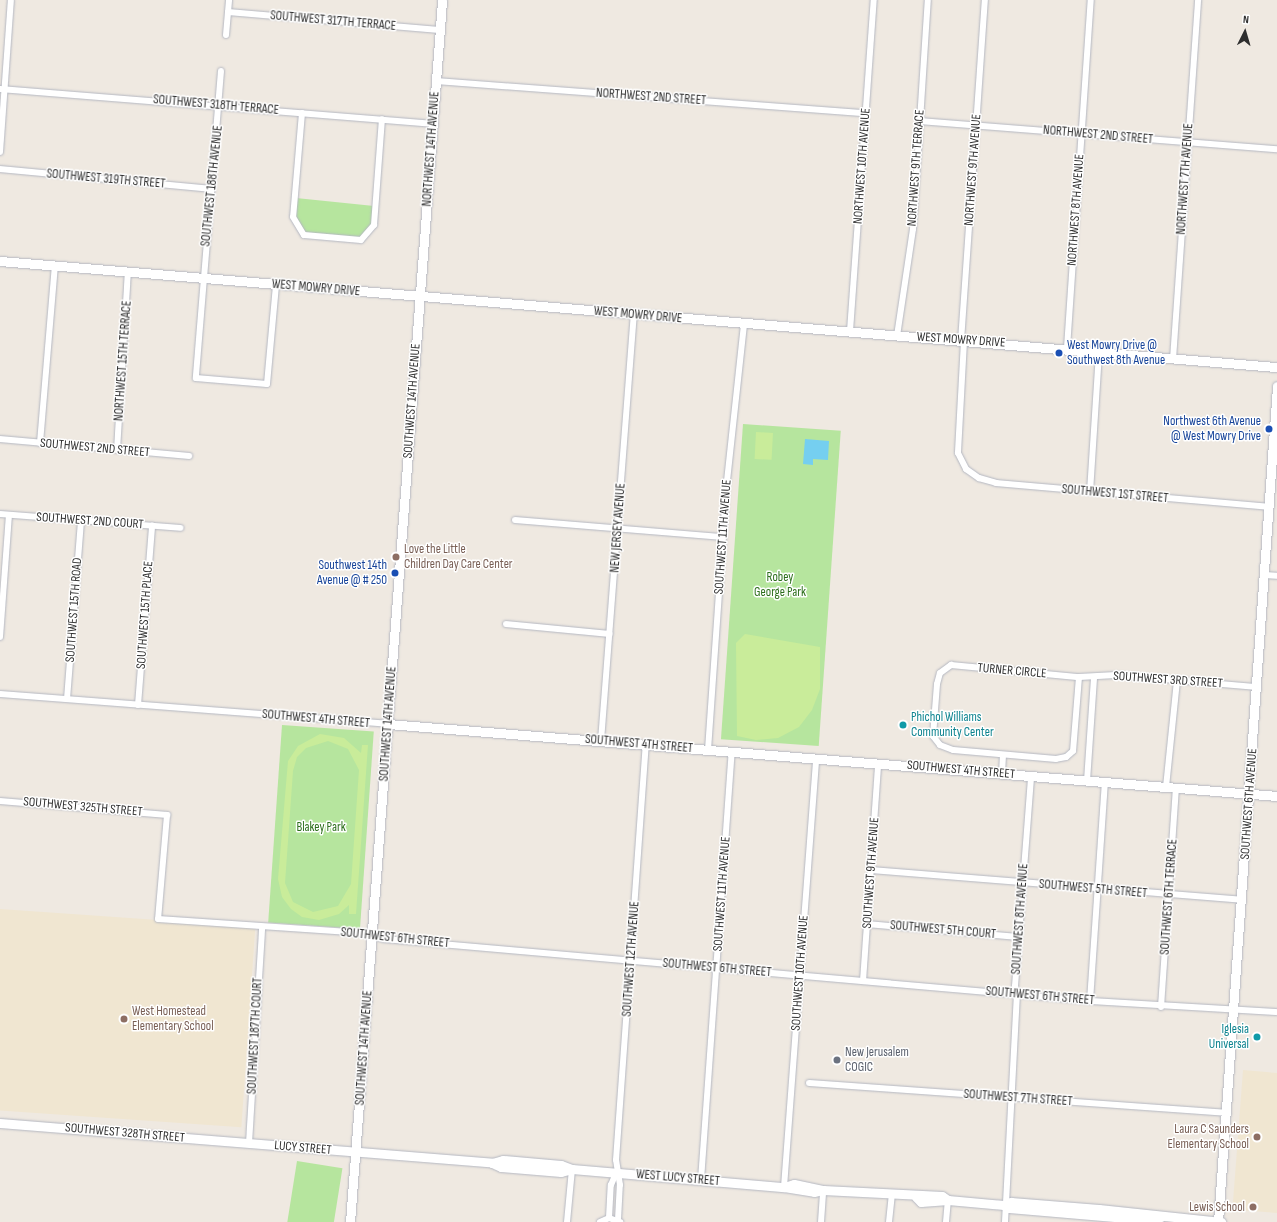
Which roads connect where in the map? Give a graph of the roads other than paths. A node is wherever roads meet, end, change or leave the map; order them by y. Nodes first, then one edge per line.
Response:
1 (11, 0) edge
2 (229, 0) edge
3 (442, 0) edge
4 (874, 0) edge
5 (928, 0) edge
6 (985, 0) edge
7 (1091, 0) edge
8 (1198, 0) edge
9 (228, 12) junction
10 (439, 30) junction
11 (226, 35) dead end
12 (221, 70) dead end
13 (436, 81) junction
14 (2, 89) edge
15 (220, 105) junction
16 (302, 113) junction
17 (866, 113) junction
18 (382, 119) junction
19 (919, 122) junction
20 (432, 124) junction
21 (977, 125) junction
22 (1081, 134) junction
23 (1188, 142) junction
24 (1277, 149) edge
25 (0, 152) edge
26 (0, 169) edge
27 (212, 189) junction
28 (0, 261) edge
29 (55, 266) junction
30 (128, 272) junction
31 (202, 277) junction
32 (276, 285) junction
33 (420, 297) junction
34 (634, 314) junction
35 (744, 324) junction
36 (850, 331) junction
37 (897, 336) junction
38 (963, 341) junction
39 (1067, 348) junction
40 (1099, 352) junction
41 (1173, 359) junction
42 (1277, 366) edge
43 (1277, 386) edge
44 (1276, 412) edge
45 (0, 439) edge
46 (40, 443) junction
47 (117, 450) junction
48 (189, 456) dead end
49 (1090, 492) junction
50 (1268, 507) junction
51 (0, 514) edge
52 (9, 514) junction
53 (81, 520) junction
54 (515, 520) dead end
55 (152, 526) junction
56 (180, 528) dead end
57 (618, 528) junction
58 (723, 537) junction
59 (1264, 575) junction
60 (1277, 576) edge
61 (506, 624) dead end
62 (610, 634) junction
63 (0, 637) edge
64 (1079, 677) junction
65 (1094, 678) junction
66 (1177, 680) junction
67 (1257, 687) junction
68 (0, 694) edge
69 (67, 699) junction
70 (138, 705) junction
71 (388, 724) junction
72 (601, 741) junction
73 (646, 745) junction
74 (708, 750) junction
75 (732, 752) junction
76 (1003, 755) junction
77 (816, 759) junction
78 (878, 764) junction
79 (1002, 774) junction
80 (1031, 776) junction
81 (1087, 781) junction
82 (1104, 782) junction
83 (1166, 787) junction
84 (1176, 788) junction
85 (1249, 794) junction
86 (1277, 796) edge
87 (0, 800) edge
88 (871, 870) junction
89 (1022, 882) junction
90 (1098, 890) junction
91 (1169, 895) junction
92 (1242, 900) junction
93 (158, 919) joint
94 (867, 924) junction
95 (262, 928) junction
96 (372, 936) junction
97 (1018, 938) junction
98 (630, 960) junction
99 (716, 968) junction
100 (800, 976) junction
101 (863, 981) junction
102 (1017, 994) junction
103 (1090, 1001) junction
104 (1161, 1007) junction
105 (1234, 1010) junction
106 (1277, 1012) edge
107 (809, 1083) dead end
108 (1011, 1098) junction
109 (1226, 1113) junction
110 (0, 1123) edge
111 (250, 1143) junction
112 (356, 1152) junction
113 (572, 1169) junction
114 (616, 1172) junction
115 (701, 1180) junction
116 (784, 1187) junction
117 (823, 1190) junction
118 (892, 1196) junction
119 (948, 1200) junction
120 (1004, 1204) junction
121 (609, 1218) junction
122 (1160, 1219) edge
123 (619, 1221) edge
124 (350, 1222) edge
125 (568, 1222) edge
126 (600, 1222) edge
127 (821, 1222) edge
128 (890, 1222) edge
129 (946, 1222) edge
130 (1005, 1222) edge
131 (1219, 1222) edge

1 - 14 street
2 - 9 street
3 - 10 street, NORTHWEST 14TH AVENUE
4 - 17 street, NORTHWEST 10TH AVENUE
5 - 19 street, NORTHWEST 9TH TERRACE
6 - 21 street, NORTHWEST 9TH AVENUE
7 - 22 street, NORTHWEST 8TH AVENUE
8 - 23 street, NORTHWEST 7TH AVENUE
9 - 10 street, SOUTHWEST 317TH TERRACE
9 - 11 street
10 - 13 street, NORTHWEST 14TH AVENUE
12 - 15 street, SOUTHWEST 188TH AVENUE
13 - 17 street, NORTHWEST 2ND STREET
13 - 20 street, NORTHWEST 14TH AVENUE
14 - 15 street, SOUTHWEST 318TH TERRACE
14 - 25 street
15 - 16 street, SOUTHWEST 318TH TERRACE
15 - 27 street, SOUTHWEST 188TH AVENUE
16 - 18 street, SOUTHWEST 318TH TERRACE
16 - 18 street
17 - 36 street, NORTHWEST 10TH AVENUE
18 - 20 street, SOUTHWEST 318TH TERRACE
19 - 21 street, NORTHWEST 2ND STREET
19 - 37 street, NORTHWEST 9TH TERRACE
20 - 33 street, NORTHWEST 14TH AVENUE
21 - 22 street, NORTHWEST 2ND STREET
21 - 38 street, NORTHWEST 9TH AVENUE
22 - 23 street, NORTHWEST 2ND STREET
22 - 39 street, NORTHWEST 8TH AVENUE
23 - 24 street, NORTHWEST 2ND STREET
23 - 41 street, NORTHWEST 7TH AVENUE
26 - 27 street, SOUTHWEST 319TH STREET
27 - 31 street, SOUTHWEST 188TH AVENUE
28 - 29 street, WEST MOWRY DRIVE
29 - 30 street, WEST MOWRY DRIVE
29 - 46 street
30 - 31 street, WEST MOWRY DRIVE
30 - 47 street, NORTHWEST 15TH TERRACE
31 - 32 street, WEST MOWRY DRIVE
31 - 32 street, SOUTHWEST 188TH AVENUE
32 - 33 street, WEST MOWRY DRIVE
33 - 34 street, WEST MOWRY DRIVE
33 - 71 street, SOUTHWEST 14TH AVENUE
34 - 35 street, WEST MOWRY DRIVE
34 - 57 street, NEW JERSEY AVENUE
35 - 36 street, WEST MOWRY DRIVE
35 - 58 street, SOUTHWEST 11TH AVENUE
36 - 37 street, WEST MOWRY DRIVE
37 - 38 street, WEST MOWRY DRIVE
38 - 39 street, WEST MOWRY DRIVE
38 - 49 street, SOUTHWEST 1ST STREET
39 - 40 street, WEST MOWRY DRIVE
40 - 41 street, WEST MOWRY DRIVE
40 - 49 street
41 - 42 street, WEST MOWRY DRIVE
43 - 44 street, SOUTHWEST 6TH AVENUE
44 - 50 street, SOUTHWEST 6TH AVENUE
45 - 46 street, SOUTHWEST 2ND STREET
46 - 47 street, SOUTHWEST 2ND STREET
47 - 48 street, SOUTHWEST 2ND STREET
49 - 50 street, SOUTHWEST 1ST STREET
50 - 59 street, SOUTHWEST 6TH AVENUE
51 - 52 street, SOUTHWEST 2ND COURT
52 - 53 street, SOUTHWEST 2ND COURT
52 - 63 street
53 - 55 street, SOUTHWEST 2ND COURT
53 - 69 street, SOUTHWEST 15TH ROAD
54 - 57 street
55 - 56 street, SOUTHWEST 2ND COURT
55 - 70 street, SOUTHWEST 15TH PLACE
57 - 58 street
57 - 62 street, NEW JERSEY AVENUE
58 - 74 street, SOUTHWEST 11TH AVENUE
59 - 60 street
59 - 67 street, SOUTHWEST 6TH AVENUE
61 - 62 street
62 - 72 street, NEW JERSEY AVENUE
64 - 65 street, SOUTHWEST 3RD STREET
64 - 76 street, TURNER CIRCLE
64 - 76 street, TURNER CIRCLE
65 - 66 street, SOUTHWEST 3RD STREET
65 - 81 street
66 - 67 street, SOUTHWEST 3RD STREET
66 - 83 street
67 - 85 street, SOUTHWEST 6TH AVENUE
68 - 69 street, SOUTHWEST 4TH STREET
69 - 70 street, SOUTHWEST 4TH STREET
70 - 71 street, SOUTHWEST 4TH STREET
71 - 72 street, SOUTHWEST 4TH STREET
71 - 96 street, SOUTHWEST 14TH AVENUE
72 - 73 street, SOUTHWEST 4TH STREET
73 - 74 street, SOUTHWEST 4TH STREET
73 - 98 street, SOUTHWEST 12TH AVENUE
74 - 75 street, SOUTHWEST 4TH STREET
75 - 77 street, SOUTHWEST 4TH STREET
75 - 99 street, SOUTHWEST 11TH AVENUE
76 - 79 street
77 - 78 street, SOUTHWEST 4TH STREET
77 - 100 street, SOUTHWEST 10TH AVENUE
78 - 79 street, SOUTHWEST 4TH STREET
78 - 88 street, SOUTHWEST 9TH AVENUE
79 - 80 street, SOUTHWEST 4TH STREET
80 - 81 street, SOUTHWEST 4TH STREET
80 - 89 street, SOUTHWEST 8TH AVENUE
81 - 82 street, SOUTHWEST 4TH STREET
82 - 83 street, SOUTHWEST 4TH STREET
82 - 90 street
83 - 84 street, SOUTHWEST 4TH STREET
84 - 85 street, SOUTHWEST 4TH STREET
84 - 91 street, SOUTHWEST 6TH TERRACE
85 - 86 street, SOUTHWEST 4TH STREET
85 - 92 street, SOUTHWEST 6TH AVENUE
87 - 93 street, SOUTHWEST 325TH STREET
88 - 89 street, SOUTHWEST 5TH STREET
88 - 94 street, SOUTHWEST 9TH AVENUE
89 - 90 street, SOUTHWEST 5TH STREET
89 - 97 street, SOUTHWEST 8TH AVENUE
90 - 91 street, SOUTHWEST 5TH STREET
90 - 103 street
91 - 92 street, SOUTHWEST 5TH STREET
91 - 104 street, SOUTHWEST 6TH TERRACE
92 - 105 street, SOUTHWEST 6TH AVENUE
93 - 95 street, SOUTHWEST 6TH STREET
94 - 97 street, SOUTHWEST 5TH COURT
94 - 101 street, SOUTHWEST 9TH AVENUE
95 - 96 street, SOUTHWEST 6TH STREET
95 - 111 street, SOUTHWEST 187TH COURT
96 - 98 street, SOUTHWEST 6TH STREET
96 - 112 street, SOUTHWEST 14TH AVENUE
97 - 102 street, SOUTHWEST 8TH AVENUE
98 - 99 street, SOUTHWEST 6TH STREET
98 - 114 street, SOUTHWEST 12TH AVENUE
99 - 100 street, SOUTHWEST 6TH STREET
99 - 115 street, SOUTHWEST 11TH AVENUE
100 - 101 street, SOUTHWEST 6TH STREET
100 - 116 street, SOUTHWEST 10TH AVENUE
101 - 102 street, SOUTHWEST 6TH STREET
102 - 103 street, SOUTHWEST 6TH STREET
102 - 108 street, SOUTHWEST 8TH AVENUE
103 - 104 street, SOUTHWEST 6TH STREET
104 - 105 street, SOUTHWEST 6TH STREET
105 - 106 street, SOUTHWEST 6TH STREET
105 - 109 street, SOUTHWEST 6TH AVENUE
107 - 108 street, SOUTHWEST 7TH STREET
108 - 109 street, SOUTHWEST 7TH STREET
108 - 120 street, SOUTHWEST 8TH AVENUE
109 - 131 street, SOUTHWEST 6TH AVENUE
110 - 111 street, SOUTHWEST 328TH STREET
111 - 112 street, LUCY STREET
112 - 113 street, WEST LUCY STREET
112 - 124 street, SOUTHWEST 14TH AVENUE
113 - 114 street, WEST LUCY STREET
113 - 125 street
114 - 115 street, WEST LUCY STREET
114 - 121 street
114 - 123 street
115 - 116 street, WEST LUCY STREET
116 - 117 street, WEST LUCY STREET
117 - 118 street, WEST LUCY STREET
117 - 127 street
118 - 119 street, WEST LUCY STREET
118 - 128 street
119 - 120 street, WEST LUCY STREET
119 - 129 street
120 - 122 street, WEST LUCY STREET
120 - 130 street
121 - 123 street
121 - 126 street
122 - 131 street, WEST LUCY STREET

